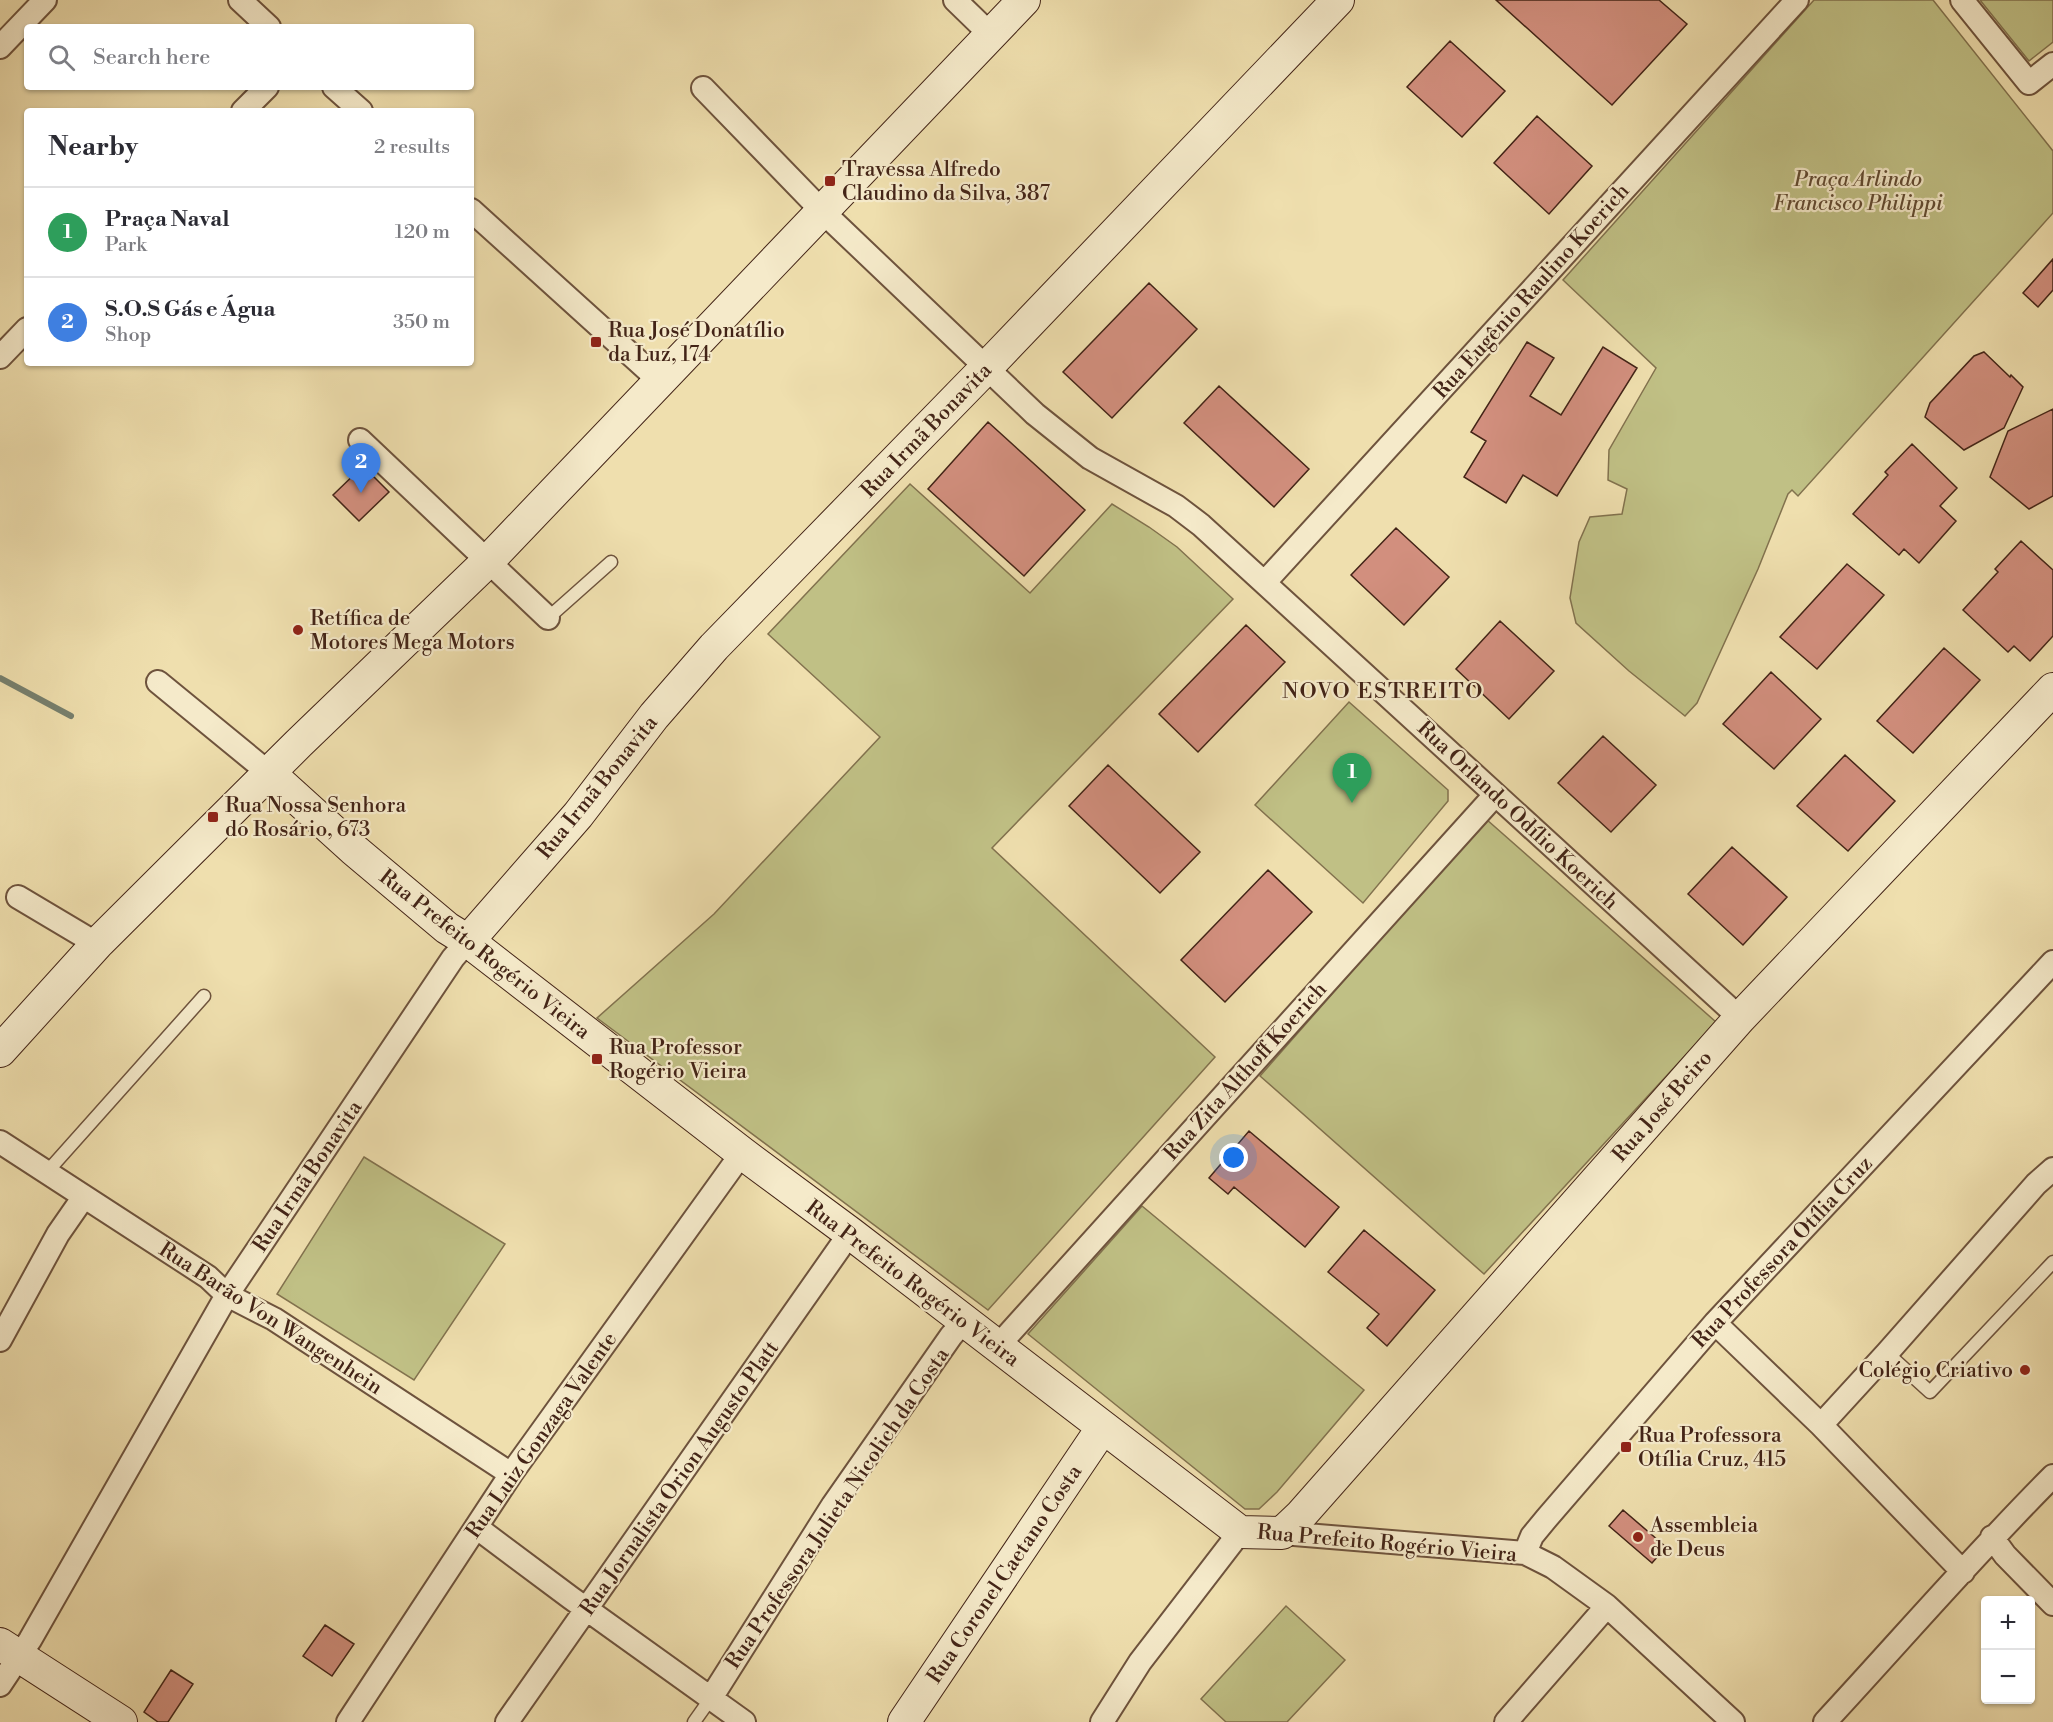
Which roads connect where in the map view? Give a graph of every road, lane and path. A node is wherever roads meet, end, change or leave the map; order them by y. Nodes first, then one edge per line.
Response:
1 (45, 0) edge
2 (240, 0) edge
3 (955, 0) edge
4 (1024, 0) edge
5 (1338, 0) edge
6 (1797, 0) edge
7 (1962, 0) edge
8 (266, 24) edge
9 (991, 35) junction
10 (0, 47) edge
11 (2053, 64) edge
12 (703, 88) dead end
13 (264, 90) edge
14 (337, 90) edge
15 (246, 108) edge
16 (358, 108) edge
17 (823, 212) junction
18 (474, 213) edge
19 (24, 332) edge
20 (0, 357) edge
21 (986, 368) junction
22 (660, 381) junction
23 (360, 440) dead end
24 (488, 561) junction
25 (611, 561) dead end
26 (1265, 582) junction
27 (548, 618) joint
28 (158, 682) dead end
29 (2053, 689) edge
30 (269, 773) junction
31 (1495, 795) junction
32 (18, 897) dead end
33 (468, 941) junction
34 (97, 944) junction
35 (2053, 962) edge
36 (204, 996) dead end
37 (1740, 1018) junction
38 (0, 1051) edge
39 (0, 1142) edge
40 (742, 1154) junction
41 (2053, 1168) edge
42 (47, 1172) junction
43 (83, 1198) junction
44 (850, 1233) junction
45 (2053, 1262) edge
46 (227, 1295) junction
47 (965, 1320) junction
48 (1715, 1323) junction
49 (0, 1340) edge
50 (997, 1347) junction
51 (1887, 1353) junction
52 (1821, 1425) junction
53 (1103, 1427) junction
54 (511, 1474) junction
55 (2053, 1476) edge
56 (476, 1527) junction
57 (1240, 1532) junction
58 (1282, 1533) junction
59 (1992, 1537) junction
60 (1525, 1553) junction
61 (1963, 1572) junction
62 (2053, 1604) edge
63 (1607, 1606) junction
64 (588, 1610) junction
65 (9, 1651) edge
66 (0, 1685) edge
67 (711, 1698) junction
68 (121, 1722) edge
69 (348, 1722) edge
70 (507, 1722) edge
71 (694, 1722) edge
72 (744, 1722) edge
73 (904, 1722) edge
74 (1102, 1722) edge
75 (1506, 1722) edge
76 (1733, 1722) edge
77 (1825, 1722) edge

1 - 10 street
2 - 8 street
3 - 9 street
4 - 9 street
5 - 21 street, Rua Irmã Bonavita
6 - 26 street, Rua Eugênio Raulino Koerich
7 - 11 street
9 - 17 street
12 - 17 street, Rua Orlando Odílio Koerich
13 - 15 street
14 - 16 street
17 - 21 street, Rua Orlando Odílio Koerich
17 - 22 street
18 - 22 street
19 - 20 street
21 - 26 street, Rua Orlando Odílio Koerich
21 - 33 street, Rua Irmã Bonavita
22 - 24 street
23 - 24 street
24 - 27 street
24 - 30 street
25 - 27 lane
26 - 31 street, Rua Orlando Odílio Koerich
28 - 30 street, Rua Prefeito Rogério Vieira
29 - 37 street, Rua José Beiro
30 - 33 street, Rua Prefeito Rogério Vieira
30 - 34 street
31 - 37 street, Rua Orlando Odílio Koerich
31 - 50 street, Rua Zita Althoff Koerich
32 - 34 street
33 - 40 street, Rua Prefeito Rogério Vieira
33 - 46 street, Rua Irmã Bonavita
34 - 38 street
35 - 48 street, Rua Professora Otília Cruz
36 - 42 lane
37 - 58 street, Rua José Beiro
39 - 42 street, Rua Barão Von Wangenhein
40 - 44 street, Rua Prefeito Rogério Vieira
40 - 54 street, Rua Luiz Gonzaga Valente
41 - 51 street
42 - 43 street, Rua Barão Von Wangenhein
43 - 46 street, Rua Barão Von Wangenhein
43 - 49 street
44 - 47 street, Rua Prefeito Rogério Vieira
44 - 64 street, Rua Jornalista Orion Augusto Platt
45 - 51 lane
46 - 54 street, Rua Barão Von Wangenhein
46 - 65 street, Rua Irmã Bonavita
47 - 50 street, Rua Prefeito Rogério Vieira
47 - 67 street, Rua Professora Julieta Nicolich da Costa
48 - 52 street
48 - 60 street, Rua Professora Otília Cruz
50 - 53 street, Rua Prefeito Rogério Vieira
51 - 52 street
52 - 61 street
53 - 57 street, Rua Prefeito Rogério Vieira
53 - 73 street, Rua Coronel Caetano Costa
54 - 56 street, Rua Luiz Gonzaga Valente
55 - 59 street
56 - 64 street
56 - 69 street, Rua Luiz Gonzaga Valente
57 - 58 street, Rua Prefeito Rogério Vieira
57 - 74 street
58 - 60 street, Rua Prefeito Rogério Vieira
59 - 61 street
59 - 62 street
60 - 63 street, Rua Prefeito Rogério Vieira
61 - 77 street
63 - 75 street
63 - 76 street, Rua Prefeito Rogério Vieira
64 - 67 street
64 - 70 street, Rua Jornalista Orion Augusto Platt
65 - 66 street, Rua Irmã Bonavita
65 - 68 street
67 - 71 lane
67 - 72 street

